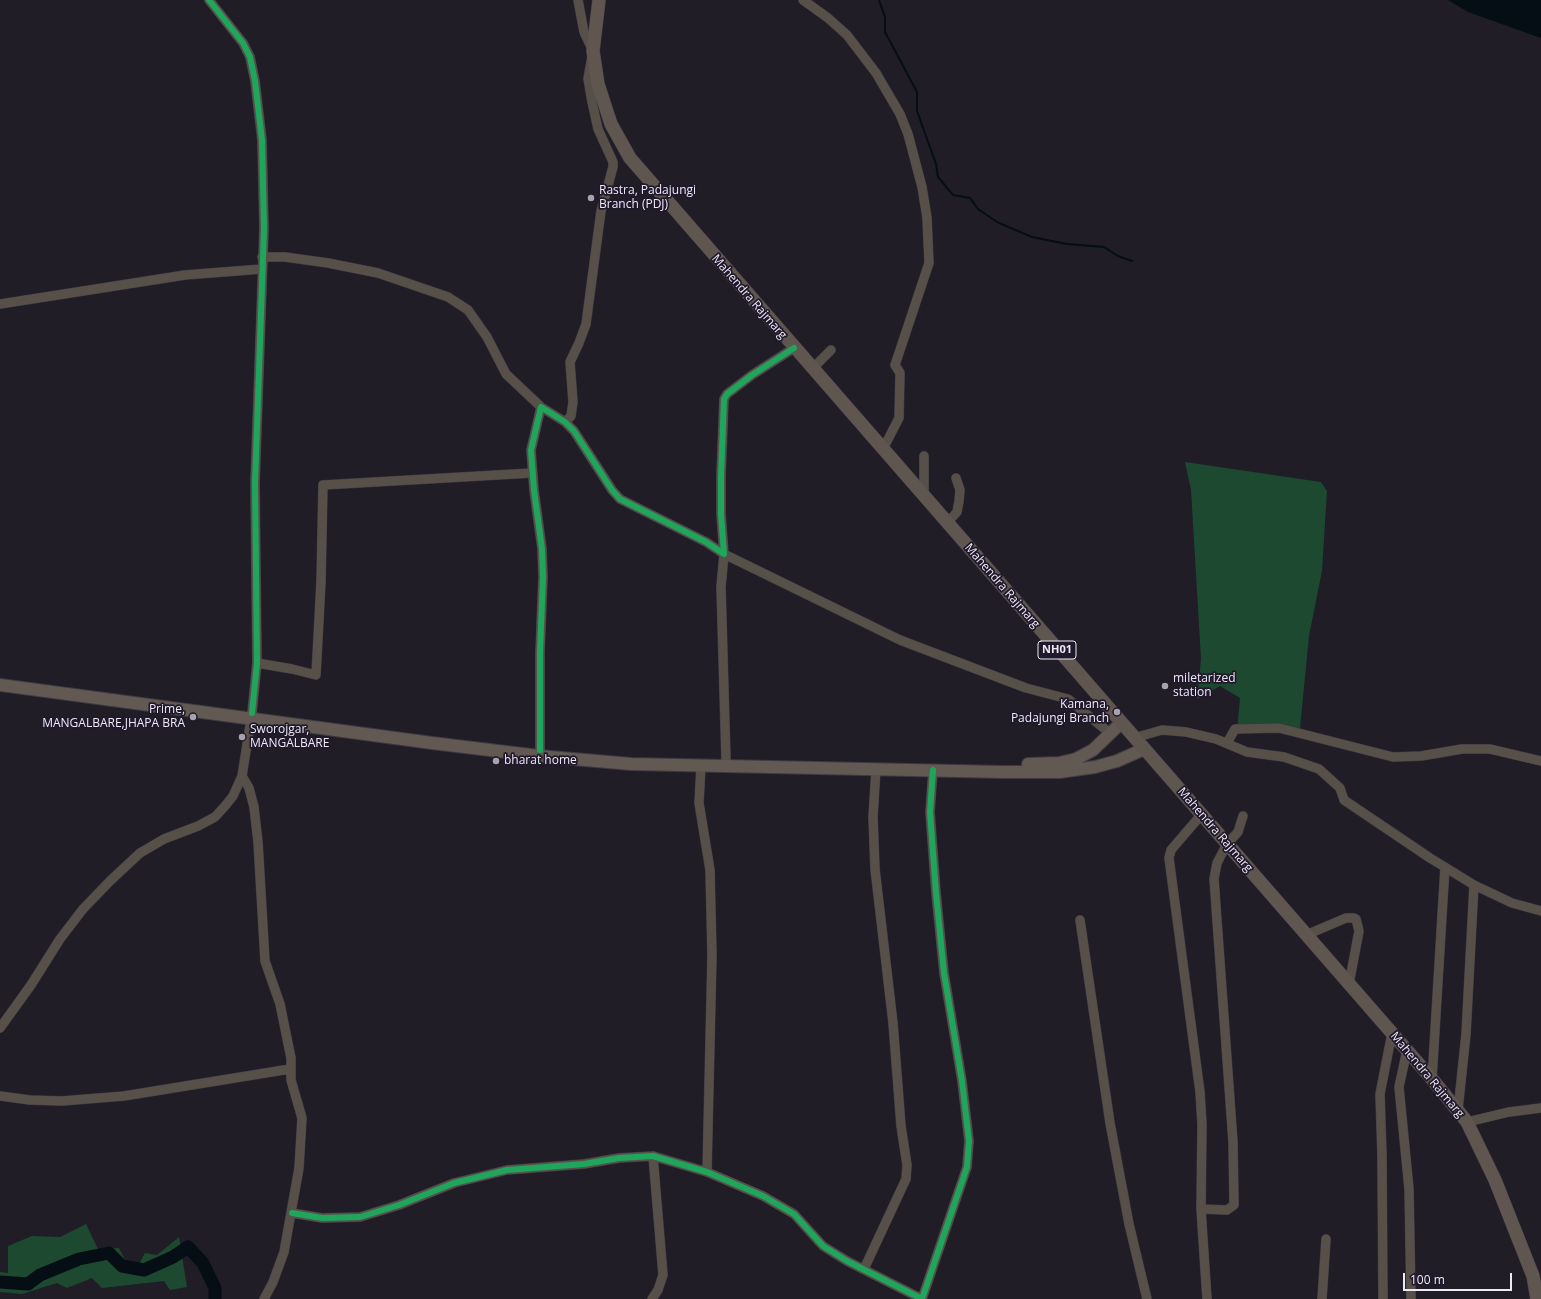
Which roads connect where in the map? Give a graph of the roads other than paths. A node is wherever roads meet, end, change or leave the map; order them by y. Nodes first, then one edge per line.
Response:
1 (209, 0) edge
2 (578, 0) edge
3 (599, 0) edge
4 (803, 0) edge
5 (593, 51) junction
6 (262, 256) junction
7 (262, 269) junction
8 (0, 304) edge
9 (794, 348) junction
10 (832, 350) dead end
11 (812, 369) junction
12 (541, 407) junction
13 (565, 422) junction
14 (884, 449) junction
15 (924, 456) dead end
16 (532, 473) junction
17 (956, 478) dead end
18 (924, 498) junction
19 (947, 524) junction
20 (724, 554) junction
21 (257, 663) junction
22 (0, 680) edge
23 (0, 685) edge
24 (252, 716) junction
25 (1121, 723) junction
26 (1111, 734) junction
27 (1134, 738) junction
28 (1227, 743) junction
29 (1144, 749) junction
30 (540, 750) junction
31 (726, 760) junction
32 (1541, 761) edge
33 (701, 766) junction
34 (876, 769) junction
35 (933, 770) junction
36 (242, 776) junction
37 (1201, 815) junction
38 (1243, 816) dead end
39 (1227, 844) junction
40 (1445, 867) junction
41 (1474, 885) junction
42 (1541, 911) edge
43 (1080, 920) dead end
44 (1306, 935) junction
45 (1349, 984) junction
46 (0, 1028) edge
47 (1392, 1033) junction
48 (1407, 1050) junction
49 (290, 1069) junction
50 (1432, 1079) junction
51 (0, 1096) edge
52 (1541, 1108) edge
53 (1458, 1110) junction
54 (1467, 1122) junction
55 (654, 1156) junction
56 (707, 1172) junction
57 (1201, 1209) junction
58 (292, 1213) junction
59 (1326, 1239) dead end
60 (864, 1270) junction
61 (1538, 1284) edge
62 (264, 1299) edge
63 (652, 1299) edge
64 (922, 1299) edge
65 (1146, 1299) edge
66 (1207, 1299) edge
67 (1322, 1299) edge
68 (1383, 1299) edge
69 (1411, 1299) edge
70 (1536, 1299) edge

1 - 6 street
2 - 5 street
3 - 5 highway, Mahendra Rajmarg / NH01
4 - 14 street
5 - 9 highway, Mahendra Rajmarg / NH01
5 - 13 street
6 - 7 street
6 - 12 street
7 - 8 street
7 - 21 street
9 - 11 highway, Mahendra Rajmarg / NH01
9 - 20 street
10 - 11 street
11 - 14 highway, Mahendra Rajmarg / NH01
12 - 13 street
12 - 16 street
13 - 20 street
14 - 18 highway, Mahendra Rajmarg / NH01
15 - 18 street
16 - 21 street
16 - 30 street
17 - 19 street
18 - 19 highway, Mahendra Rajmarg / NH01
19 - 25 highway, Mahendra Rajmarg / NH01
20 - 26 street
20 - 31 street
21 - 24 street
22 - 24 main road
23 - 24 main road
24 - 30 main road
24 - 33 main road
24 - 36 street
25 - 26 main road
25 - 27 highway, Mahendra Rajmarg / NH01
26 - 31 main road
27 - 28 street
27 - 29 highway, Mahendra Rajmarg / NH01
28 - 32 street
28 - 40 street
29 - 35 main road
29 - 37 highway, Mahendra Rajmarg / NH01
30 - 31 main road
33 - 34 main road
33 - 56 street
34 - 35 main road
34 - 60 street
35 - 64 street
36 - 46 street
36 - 49 street
37 - 39 highway, Mahendra Rajmarg / NH01
37 - 57 street
38 - 39 street
39 - 44 highway, Mahendra Rajmarg / NH01
39 - 57 street
40 - 41 street
40 - 50 street
41 - 42 street
41 - 53 street
43 - 65 street
44 - 45 highway, Mahendra Rajmarg / NH01
44 - 45 street
45 - 47 highway, Mahendra Rajmarg / NH01
47 - 48 highway, Mahendra Rajmarg / NH01
47 - 68 street
48 - 50 highway, Mahendra Rajmarg / NH01
48 - 69 street
49 - 51 street
49 - 58 street
50 - 53 highway, Mahendra Rajmarg / NH01
52 - 54 street
53 - 54 highway, Mahendra Rajmarg / NH01
54 - 61 highway, Mahendra Rajmarg / NH01
55 - 56 street
55 - 58 street
55 - 63 street
56 - 60 street
57 - 66 street
58 - 62 street
59 - 67 street
60 - 64 street
61 - 70 highway, Mahendra Rajmarg / NH01

